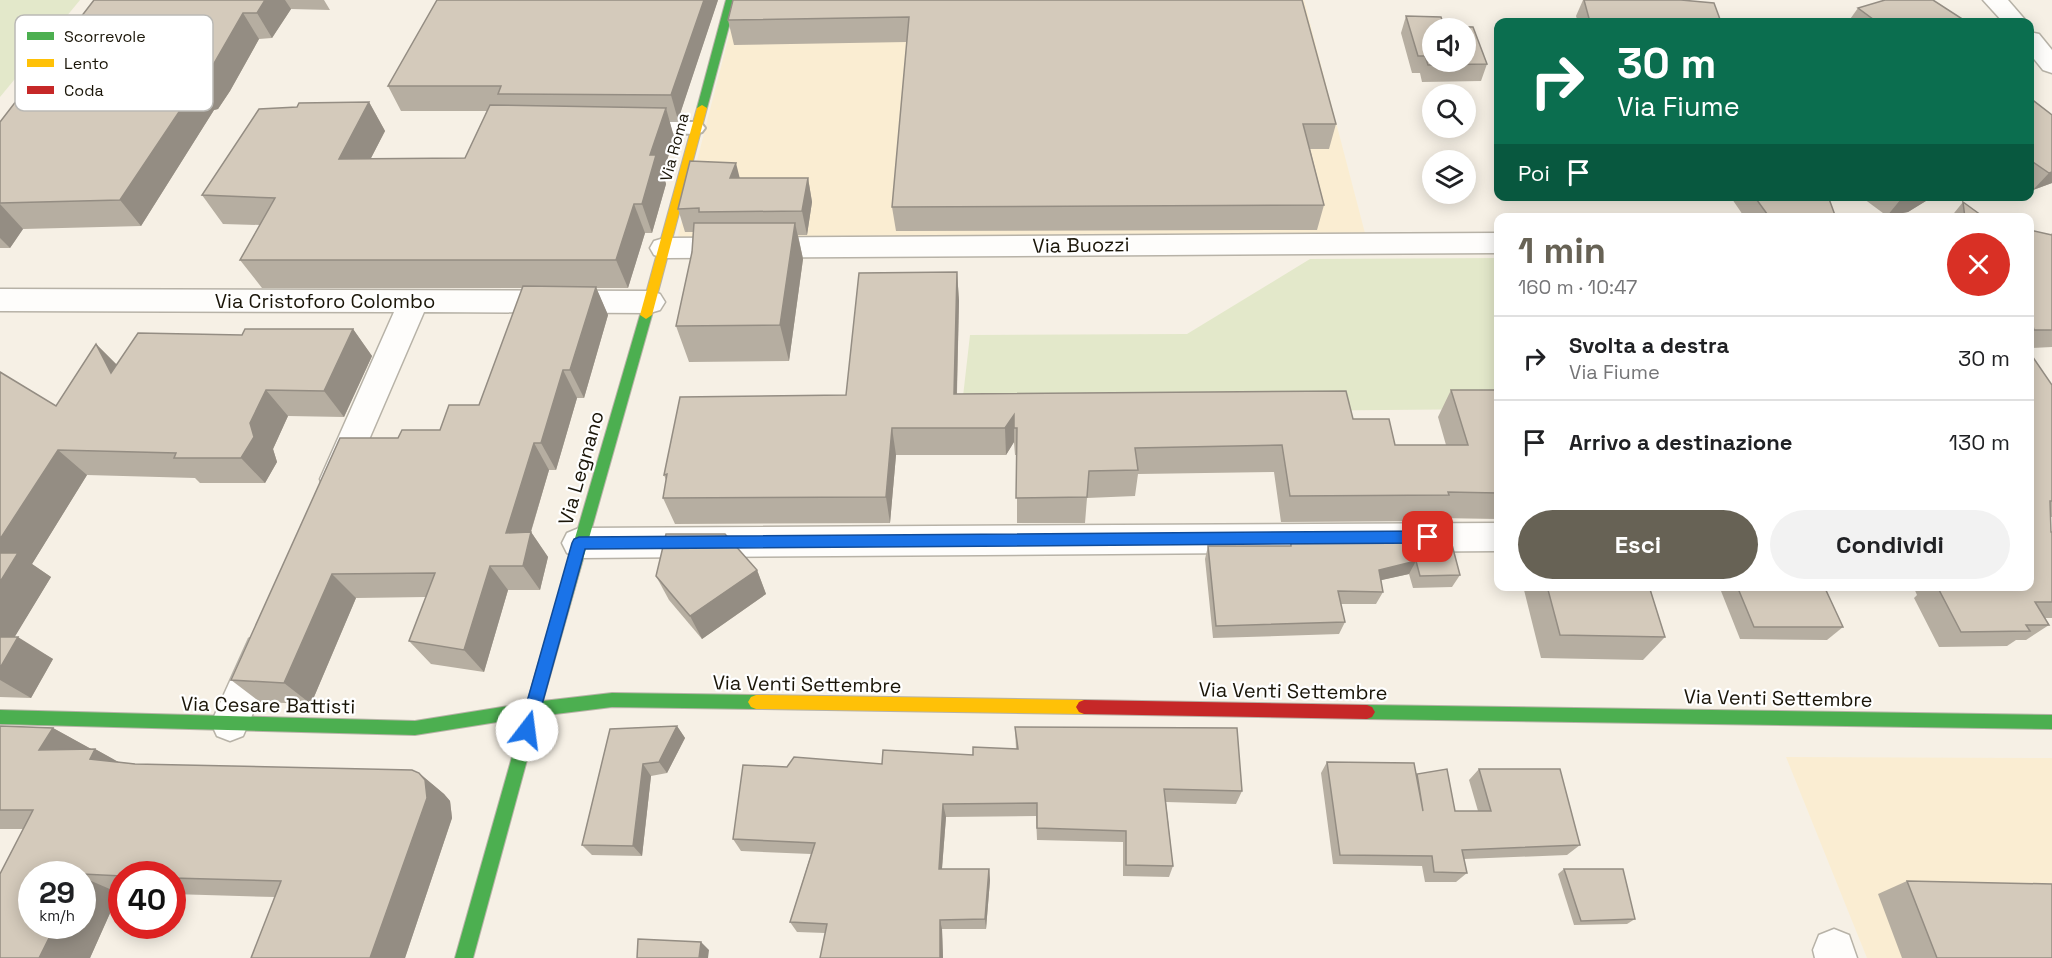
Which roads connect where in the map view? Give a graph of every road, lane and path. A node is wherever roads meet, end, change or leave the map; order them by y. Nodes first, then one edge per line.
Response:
1 (731, 0) edge
2 (1995, 0) edge
3 (2011, 18) edge
4 (2034, 44) edge
5 (2052, 65) edge
6 (626, 128) edge
7 (696, 128) junction
8 (1494, 243) edge
9 (664, 248) junction
10 (0, 300) edge
11 (414, 301) junction
12 (650, 302) junction
13 (324, 507) edge
14 (1494, 537) edge
15 (579, 543) junction
16 (273, 626) edge
17 (533, 709) junction
18 (0, 717) edge
19 (2052, 722) edge
20 (231, 723) junction
21 (464, 958) edge

1 - 7 street, Via Roma
2 - 3 street
4 - 5 street
6 - 7 lane
7 - 9 street, Via Roma
8 - 9 street, Via Buozzi
9 - 12 street, Via Roma
10 - 11 street, Via Cristoforo Colombo
11 - 12 street, Via Cristoforo Colombo
11 - 13 street
12 - 15 street, Via Legnano
14 - 15 street
15 - 17 street, Via Legnano
16 - 20 street
17 - 19 street, Via Venti Settembre
17 - 20 street, Via Cesare Battisti
17 - 21 street, Via Legnano
18 - 20 street, Via Cesare Battisti

